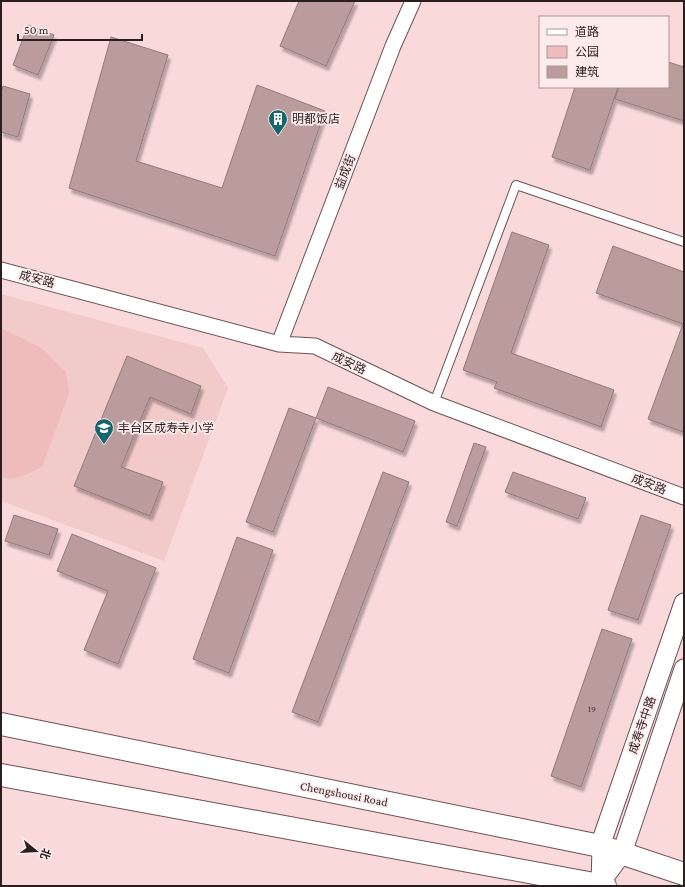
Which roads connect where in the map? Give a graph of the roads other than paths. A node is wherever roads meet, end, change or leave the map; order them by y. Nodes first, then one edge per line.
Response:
1 (413, 1) edge
2 (684, 242) edge
3 (1, 270) edge
4 (279, 344) junction
5 (434, 403) junction
6 (684, 497) edge
7 (684, 603) edge
8 (684, 669) edge
9 (1, 724) edge
10 (1, 775) edge
11 (600, 846) junction
12 (622, 853) junction
13 (684, 874) edge
14 (601, 885) edge

1 - 4 street, 益成街
2 - 5 lane
3 - 4 street, 成安路
4 - 5 street, 成安路
5 - 6 street, 成安路
7 - 11 street, 成寿寺中路
8 - 12 street, 成寿寺中路
9 - 11 main road, Chengshousi Road
10 - 14 main road
11 - 12 main road, Chengshousi Road
11 - 14 street
12 - 13 main road, Chengshousi Road
12 - 14 street, 成寿寺中路

